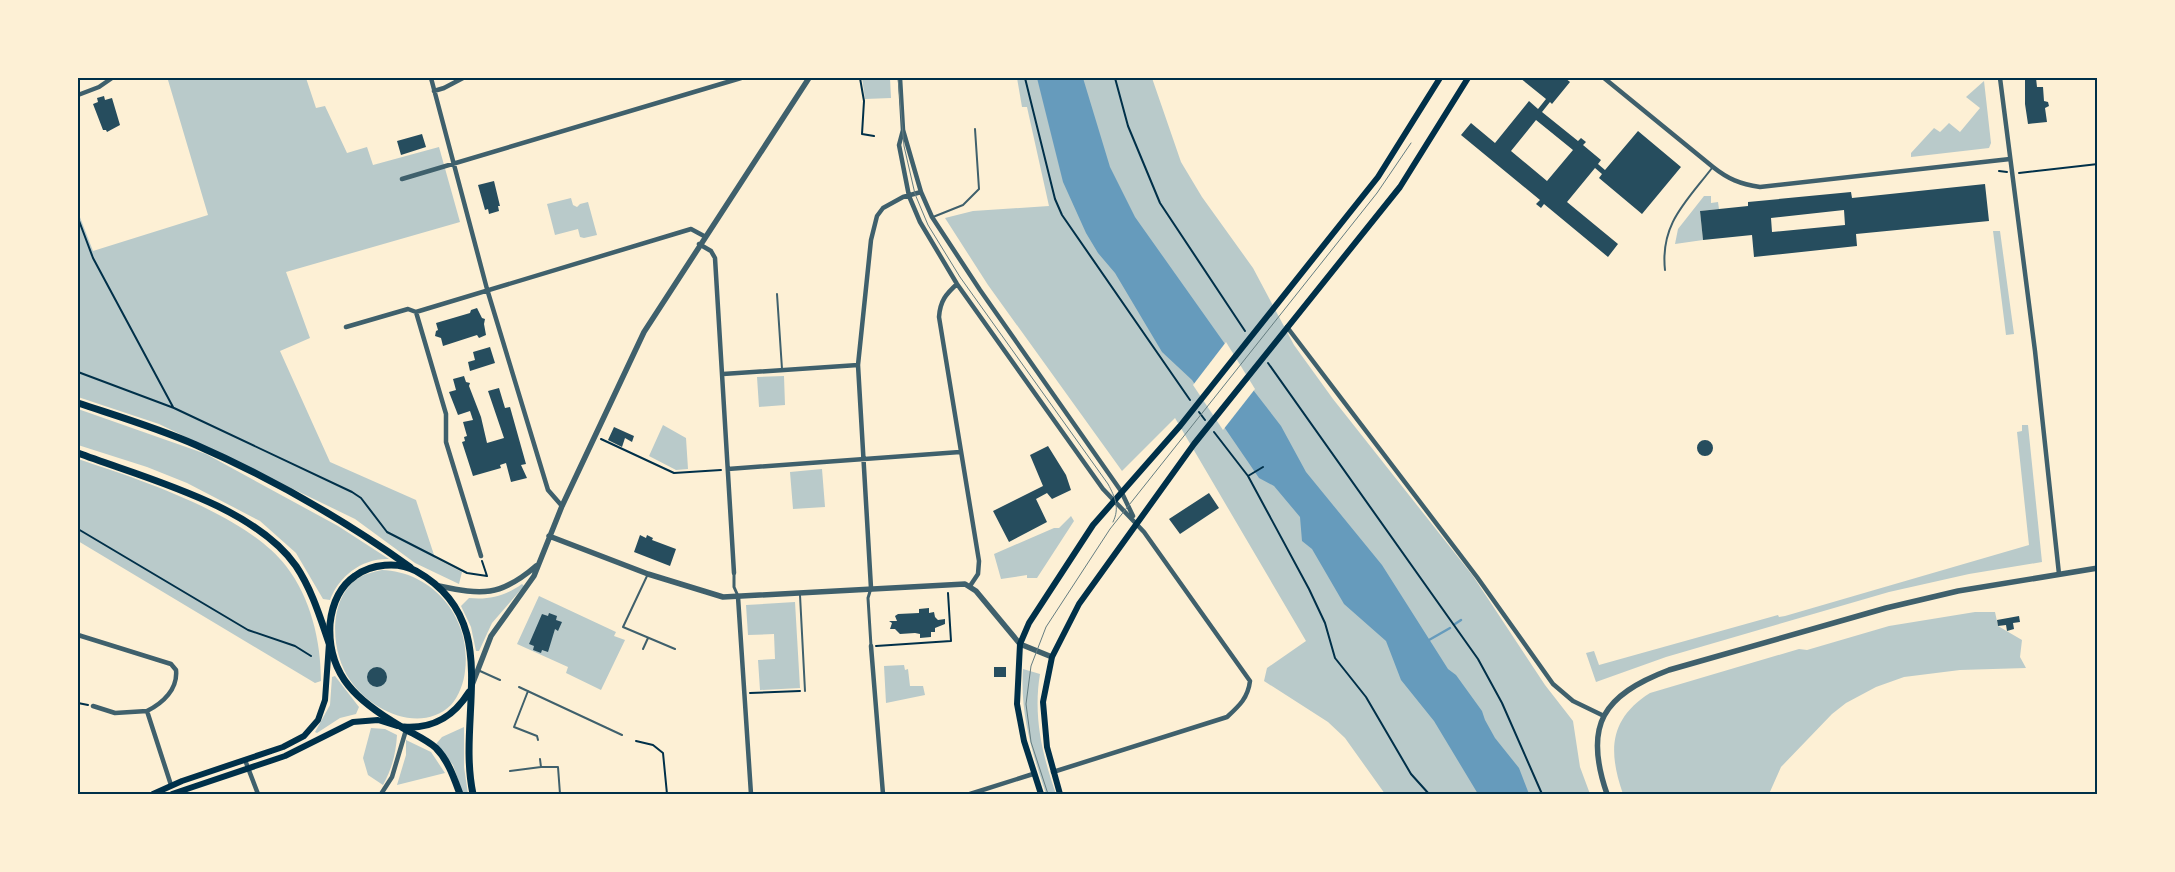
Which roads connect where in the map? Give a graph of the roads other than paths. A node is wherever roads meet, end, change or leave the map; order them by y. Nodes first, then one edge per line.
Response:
1 (112, 78) edge
2 (431, 78) edge
3 (463, 78) edge
4 (742, 78) edge
5 (809, 78) edge
6 (900, 78) edge
7 (1440, 78) edge
8 (1468, 78) edge
9 (1604, 78) edge
10 (2000, 78) edge
11 (434, 91) junction
12 (78, 94) edge
13 (975, 129) dead end
14 (903, 130) junction
15 (2010, 159) junction
16 (454, 164) junction
17 (1712, 168) junction
18 (402, 180) dead end
19 (921, 192) junction
20 (909, 196) junction
21 (932, 217) junction
22 (704, 236) junction
23 (699, 244) junction
24 (1665, 270) dead end
25 (957, 284) junction
26 (487, 289) junction
27 (777, 294) dead end
28 (416, 312) junction
29 (346, 327) dead end
30 (1287, 327) junction
31 (858, 365) junction
32 (782, 369) junction
33 (723, 374) junction
34 (78, 403) edge
35 (960, 452) junction
36 (78, 453) edge
37 (864, 461) junction
38 (728, 470) junction
39 (1121, 491) junction
40 (1114, 500) junction
41 (562, 506) junction
42 (1136, 522) junction
43 (549, 536) junction
44 (481, 556) road end
45 (537, 565) junction
46 (410, 568) junction
47 (2098, 568) edge
48 (734, 573) joint
49 (648, 574) junction
50 (2059, 574) junction
51 (439, 586) junction
52 (970, 586) junction
53 (871, 588) junction
54 (800, 593) junction
55 (738, 596) junction
56 (78, 635) edge
57 (648, 638) junction
58 (329, 644) junction
59 (1020, 644) junction
60 (871, 646) joint
61 (643, 648) dead end
62 (675, 650) dead end
63 (1052, 657) junction
64 (478, 670) junction
65 (500, 680) dead end
66 (519, 687) dead end
67 (471, 690) junction
68 (528, 691) junction
69 (805, 691) road end
70 (93, 706) dead end
71 (147, 711) junction
72 (1604, 716) junction
73 (404, 729) junction
74 (622, 735) dead end
75 (538, 740) dead end
76 (245, 760) junction
77 (540, 760) dead end
78 (541, 767) junction
79 (247, 768) junction
80 (510, 771) dead end
81 (1053, 772) junction
82 (1034, 774) junction
83 (171, 785) junction
84 (153, 794) edge
85 (172, 794) edge
86 (258, 794) edge
87 (381, 794) edge
88 (460, 794) edge
89 (473, 794) edge
90 (560, 794) edge
91 (751, 794) edge
92 (883, 794) edge
93 (970, 794) edge
94 (1041, 794) edge
95 (1060, 794) edge
96 (1607, 794) edge

1 - 12 street
2 - 11 street
3 - 11 street
4 - 16 street
5 - 22 street
6 - 14 street
7 - 39 main road
8 - 30 main road
9 - 17 street
10 - 15 street
11 - 16 street
13 - 21 lane
14 - 19 street
14 - 20 street
15 - 17 street
15 - 50 street
16 - 18 street
16 - 26 street
17 - 24 lane
19 - 20 street
19 - 21 street
20 - 25 street
20 - 31 street
21 - 39 street
22 - 23 street
22 - 26 street
23 - 33 street
23 - 41 street
25 - 35 street
25 - 40 street
26 - 28 street
26 - 41 street
27 - 32 lane
28 - 29 street
28 - 44 street
30 - 42 main road
30 - 72 street
31 - 32 street
31 - 37 street
32 - 33 street
33 - 38 street
34 - 46 main road
35 - 37 street
35 - 52 street
36 - 58 main road
37 - 38 street
37 - 53 street
38 - 48 street
39 - 40 main road
39 - 42 street
40 - 42 street
40 - 59 main road
41 - 43 street
42 - 63 main road
42 - 81 street
43 - 45 street
43 - 49 street
45 - 51 street
45 - 64 street
46 - 51 main road
46 - 58 main road
47 - 50 street
48 - 55 street
49 - 55 street
49 - 57 lane
50 - 72 street
51 - 67 main road
52 - 53 street
52 - 59 street
53 - 54 street
53 - 60 street
54 - 55 street
54 - 69 lane
55 - 91 street
56 - 71 street
57 - 61 lane
57 - 62 lane
58 - 73 main road
58 - 76 main road
59 - 63 street
59 - 82 main road
60 - 92 street
63 - 81 main road
64 - 65 lane
64 - 67 street
66 - 68 lane
67 - 73 main road
67 - 89 main road
68 - 74 lane
68 - 75 lane
70 - 71 street
71 - 83 street
72 - 96 street
73 - 79 main road
73 - 87 street
73 - 88 main road
76 - 79 street
76 - 83 main road
77 - 78 lane
78 - 80 lane
78 - 90 lane
79 - 85 main road
79 - 86 street
81 - 95 main road
82 - 93 street
82 - 94 main road
83 - 84 main road

